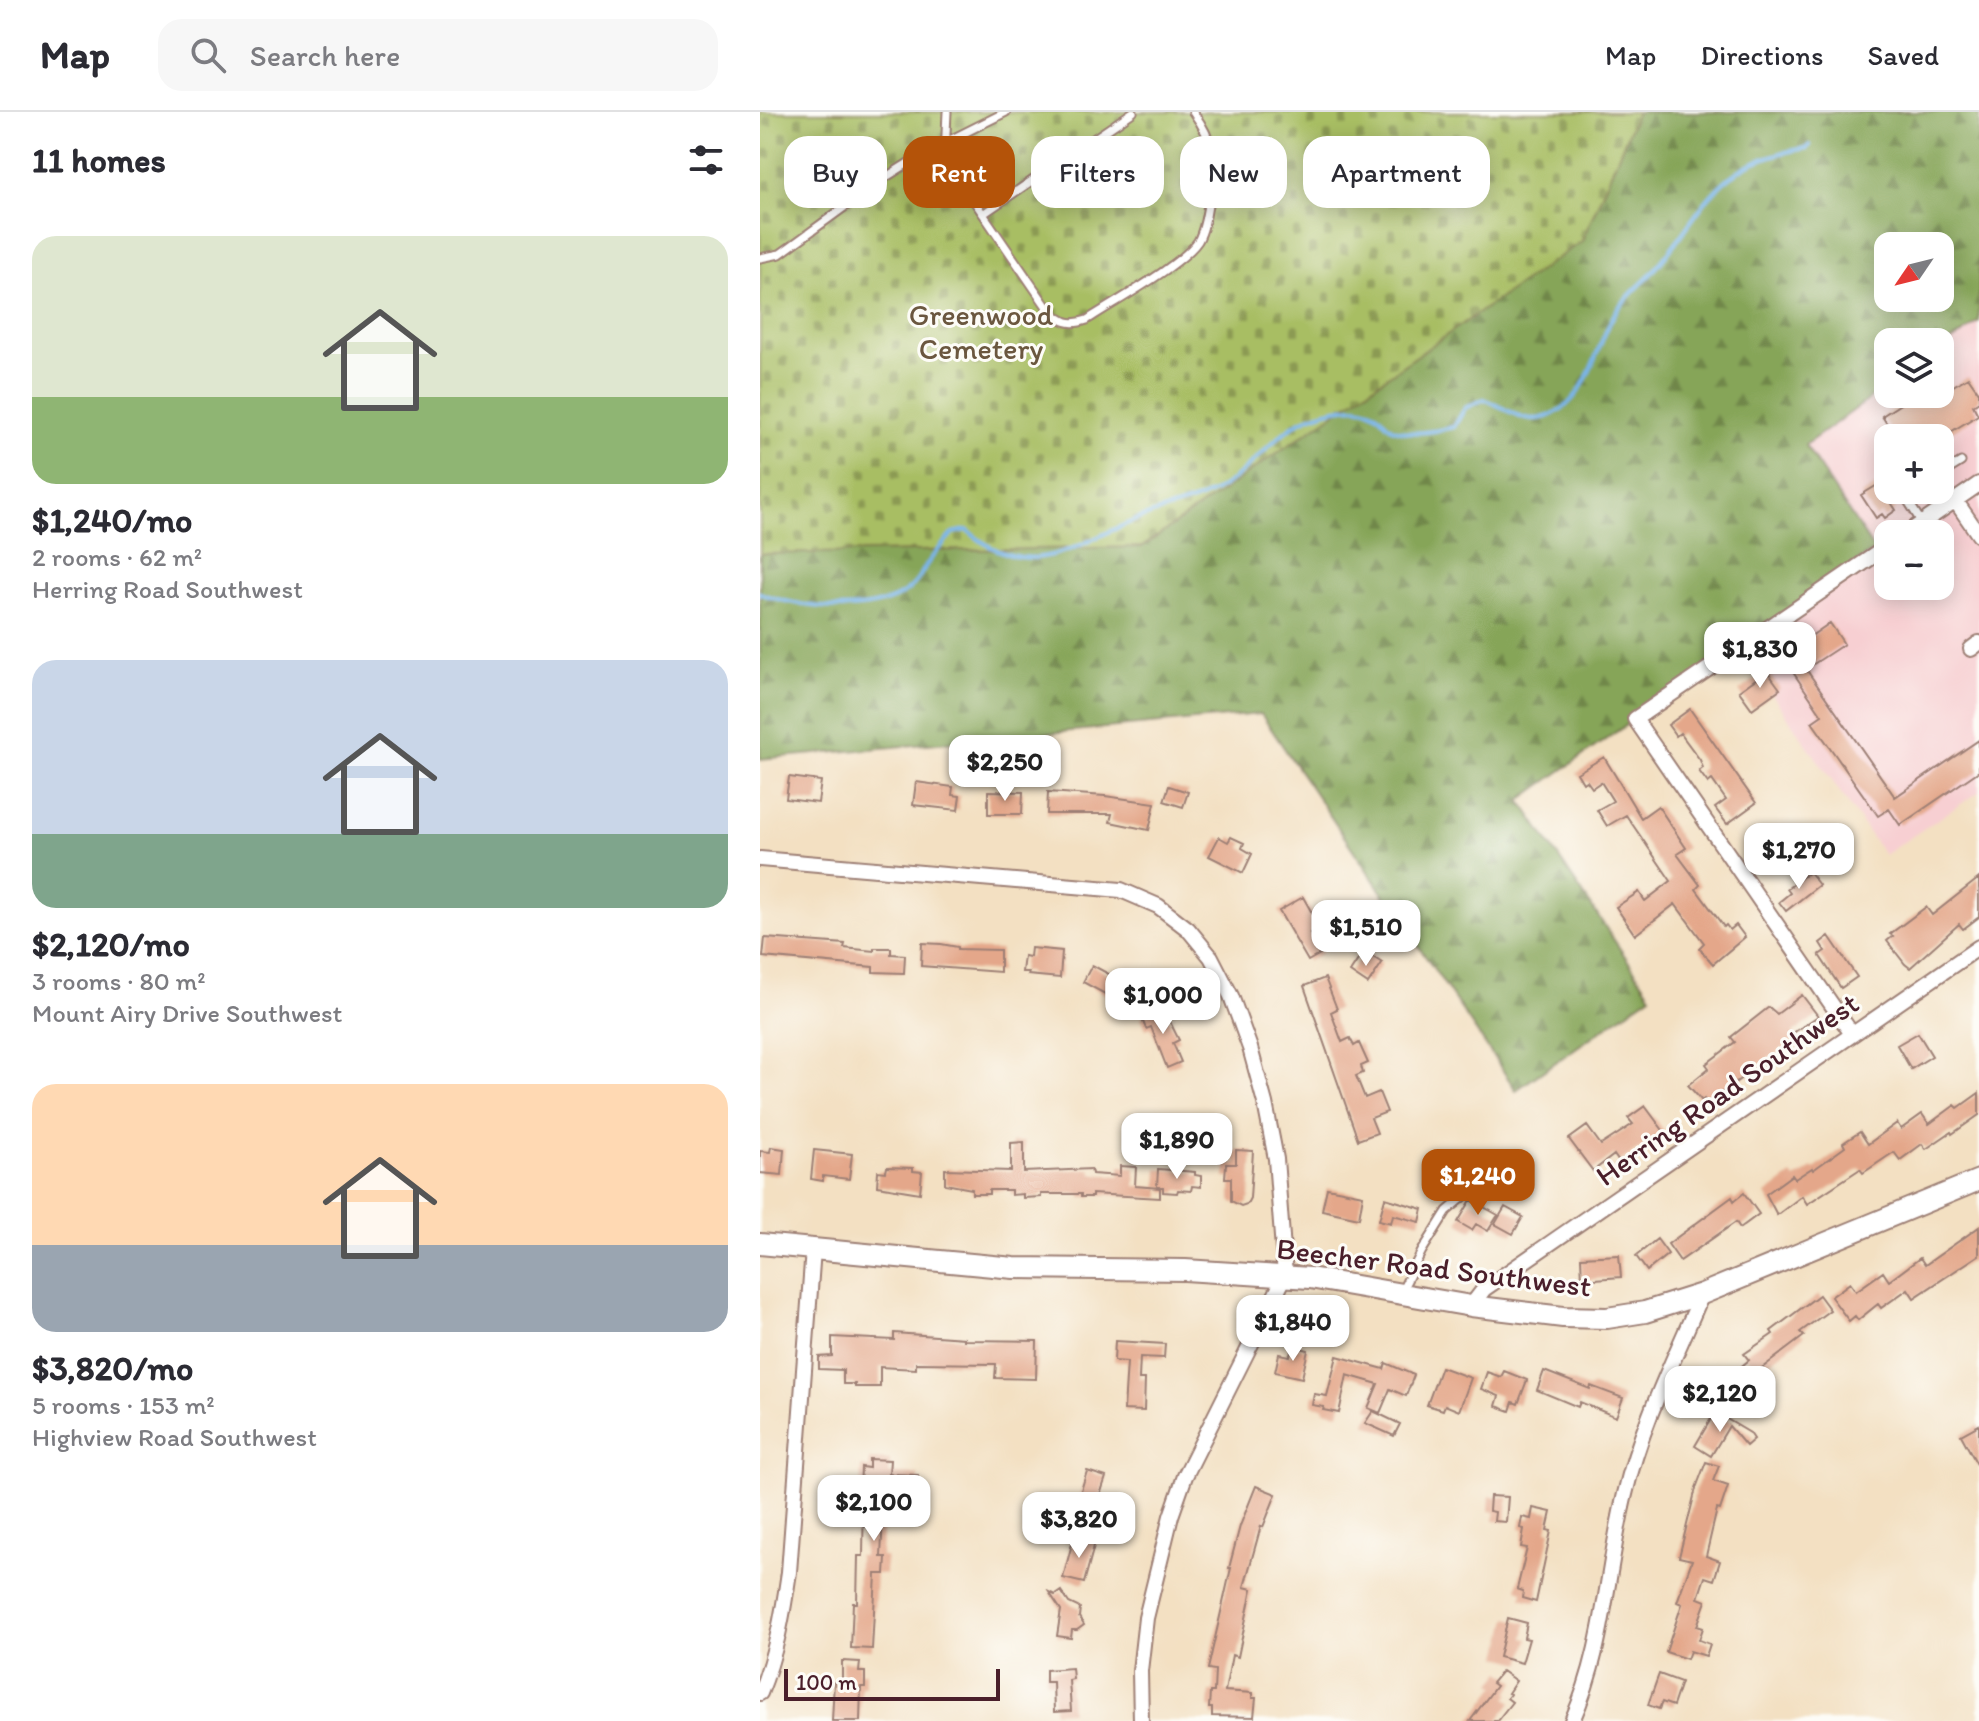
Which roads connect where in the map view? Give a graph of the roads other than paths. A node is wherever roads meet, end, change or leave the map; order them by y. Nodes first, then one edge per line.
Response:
1 (947, 112) edge
2 (1006, 112) edge
3 (1133, 112) edge
4 (1193, 112) edge
5 (946, 136) edge
6 (956, 136) edge
7 (903, 167) edge
8 (979, 208) edge
9 (983, 214) junction
10 (760, 258) edge
11 (1961, 462) dead end
12 (1954, 466) edge
13 (1979, 484) edge
14 (1955, 500) junction
15 (1926, 520) edge
16 (1979, 535) edge
17 (1874, 556) edge
18 (760, 859) edge
19 (1979, 947) edge
20 (1852, 1034) junction
21 (1979, 1180) edge
22 (1477, 1186) dead end
23 (766, 1248) edge
24 (813, 1249) junction
25 (1285, 1276) junction
26 (1400, 1294) junction
27 (1702, 1294) junction
28 (1471, 1306) junction
29 (760, 1693) edge
30 (1141, 1721) edge
31 (1572, 1721) edge

1 - 5 lane
2 - 6 lane
3 - 9 lane
4 - 9 lane
7 - 10 lane
8 - 9 lane
11 - 12 lane
13 - 14 street
14 - 15 street
14 - 16 street
17 - 20 street
18 - 25 street
19 - 20 street, Herring Road Southwest
20 - 28 street, Herring Road Southwest
21 - 27 street, Beecher Road Southwest
22 - 26 lane
23 - 24 street, Beecher Road Southwest
24 - 25 street, Beecher Road Southwest
24 - 29 street
25 - 26 street, Beecher Road Southwest
25 - 30 street
26 - 28 street, Beecher Road Southwest
27 - 28 street, Beecher Road Southwest
27 - 31 street

